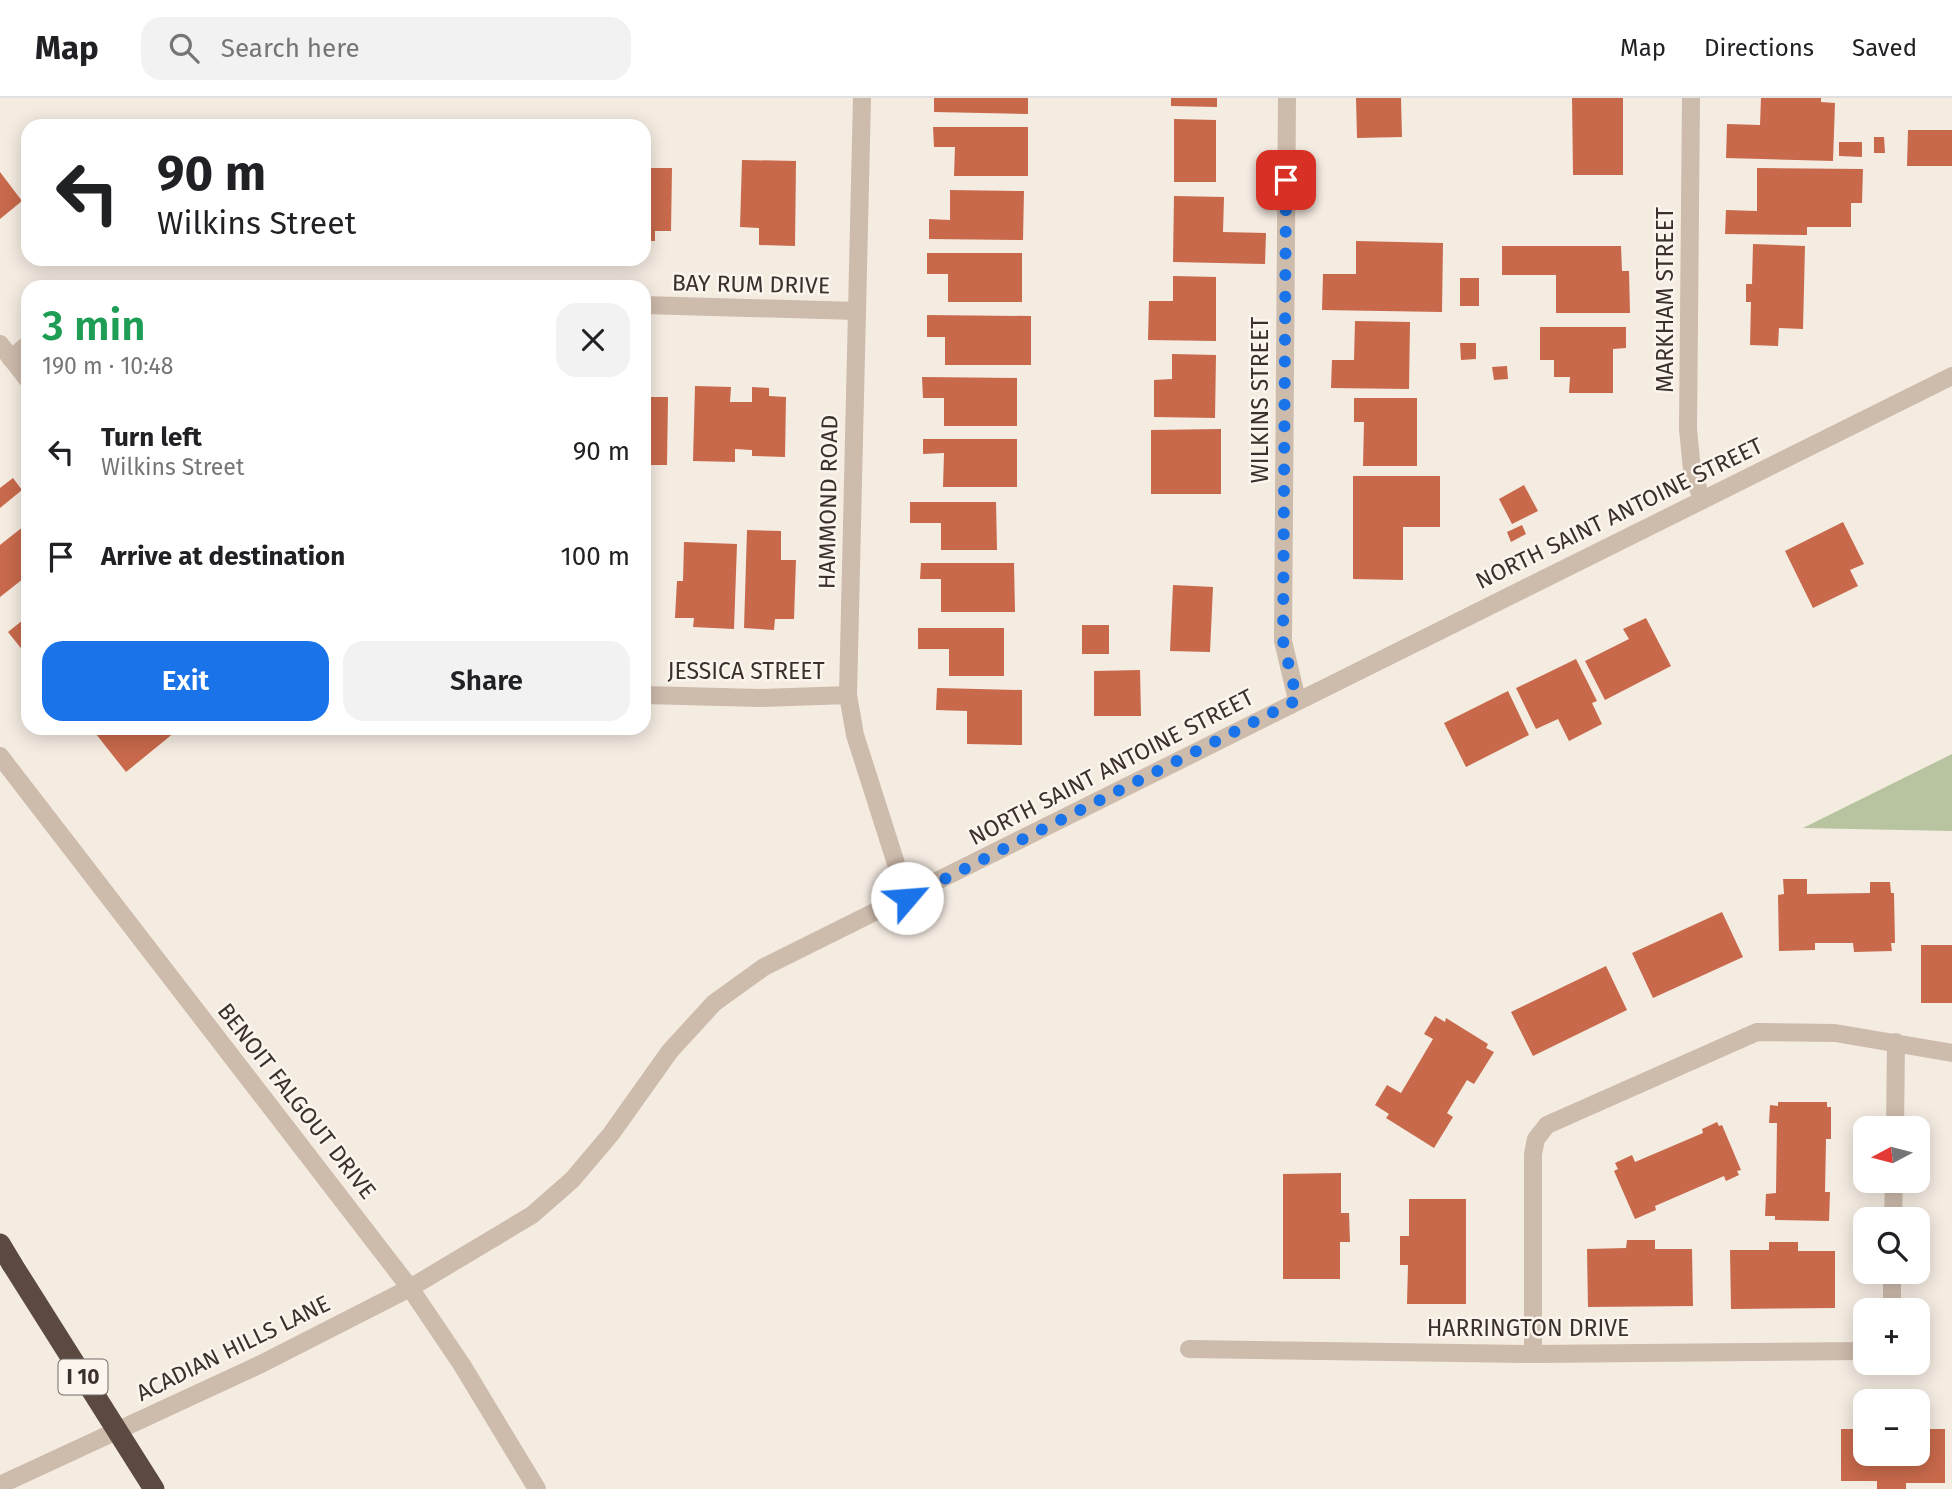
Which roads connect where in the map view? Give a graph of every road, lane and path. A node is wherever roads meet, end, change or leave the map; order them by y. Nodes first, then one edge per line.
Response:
1 (862, 98) edge
2 (1287, 98) edge
3 (1691, 98) edge
4 (651, 305) edge
5 (857, 311) junction
6 (0, 344) edge
7 (21, 350) edge
8 (11, 359) junction
9 (21, 371) edge
10 (1952, 376) edge
11 (1702, 500) junction
12 (651, 695) edge
13 (848, 695) junction
14 (1297, 700) junction
15 (0, 756) edge
16 (907, 898) junction
17 (1896, 1042) junction
18 (1952, 1053) edge
19 (1895, 1116) edge
20 (0, 1244) edge
21 (410, 1288) junction
22 (1189, 1349) dead end
23 (1853, 1351) edge
24 (1533, 1354) junction
25 (0, 1485) edge
26 (154, 1489) edge
27 (537, 1489) edge

1 - 5 street, HAMMOND ROAD
2 - 14 street, WILKINS STREET
3 - 11 street, MARKHAM STREET
4 - 5 street, BAY RUM DRIVE
5 - 13 street, HAMMOND ROAD
6 - 8 street
7 - 8 street
8 - 9 street
10 - 11 street, NORTH SAINT ANTOINE STREET
11 - 14 street, NORTH SAINT ANTOINE STREET
12 - 13 street, JESSICA STREET
13 - 16 street, HAMMOND ROAD
14 - 16 street, NORTH SAINT ANTOINE STREET
15 - 21 street, BENOIT FALGOUT DRIVE
16 - 21 street, NORTH SAINT ANTOINE STREET
17 - 18 street
17 - 19 street
17 - 24 street
20 - 26 highway, I 10, bridge
21 - 25 street, ACADIAN HILLS LANE
21 - 27 street, BENOIT FALGOUT DRIVE
22 - 24 street, HARRINGTON DRIVE
23 - 24 street, HARRINGTON DRIVE

